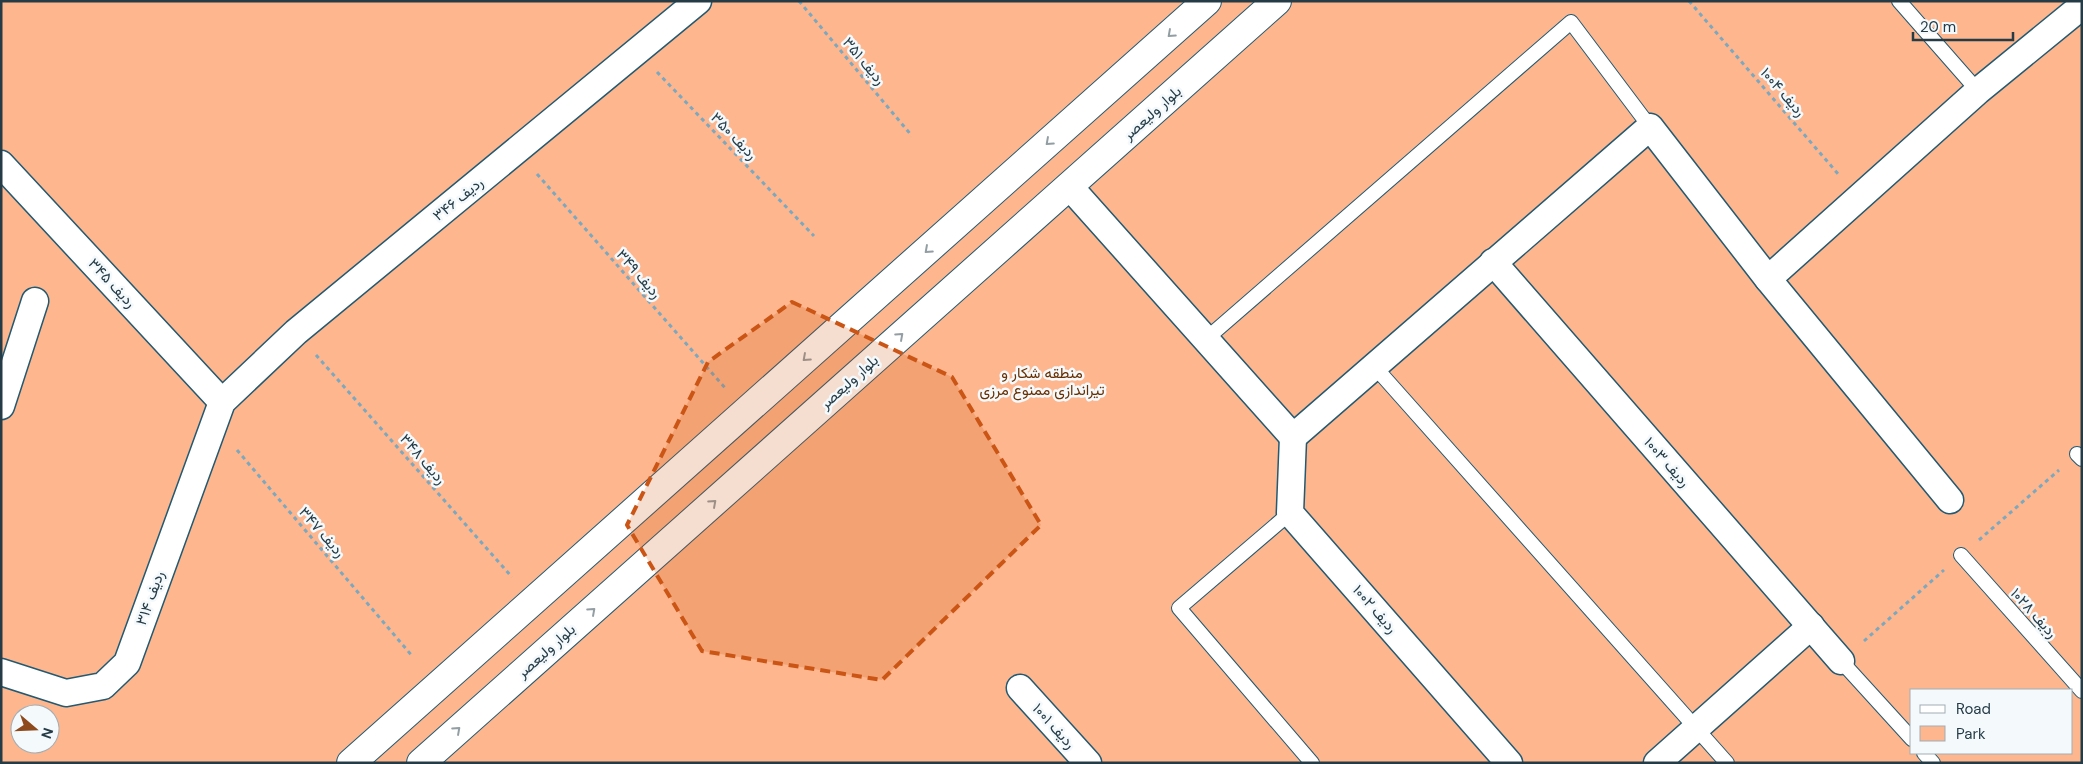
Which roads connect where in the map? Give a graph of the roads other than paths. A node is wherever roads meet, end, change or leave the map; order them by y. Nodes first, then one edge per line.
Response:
1 (698, 1) edge
2 (1207, 1) edge
3 (1277, 1) edge
4 (1899, 1) edge
5 (2082, 6) edge
6 (1978, 91) junction
7 (1650, 127) junction
8 (1, 164) edge
9 (1069, 186) junction
10 (1493, 262) junction
11 (1768, 279) junction
12 (35, 301) dead end
13 (1206, 340) junction
14 (1374, 366) junction
15 (1, 406) edge
16 (217, 412) junction
17 (1292, 437) junction
18 (1950, 500) dead end
19 (1290, 513) junction
20 (1961, 555) dead end
21 (1811, 626) junction
22 (1841, 661) joint
23 (1, 672) edge
24 (1020, 688) dead end
25 (2082, 691) edge
26 (1696, 728) junction
27 (1910, 738) edge
28 (351, 763) edge
29 (421, 763) edge
30 (1088, 763) edge
31 (1312, 763) edge
32 (1509, 763) edge
33 (1657, 763) edge
34 (1727, 763) edge

1 - 16 street, ردیف ۳۴۶
2 -> 28 street
3 - 9 street, بلوار ولیعصر
4 - 6 lane
5 - 6 street
6 - 11 street
7 - 10 street
7 - 11 street
7 - 13 lane
8 - 16 street, ردیف ۳۴۵
9 - 13 street
29 -> 9 street, بلوار ولیعصر
10 - 14 street
10 - 21 street, ردیف ۱۰۰۳
11 - 18 street
12 - 15 street
13 - 17 street
14 - 17 street
14 - 26 lane
16 - 23 street, ردیف ۳۱۴
17 - 19 street
19 - 31 lane
19 - 32 street, ردیف ۱۰۰۲
20 - 25 lane, ردیف ۱۰۲۸
21 - 22 street, ردیف ۱۰۰۳
21 - 26 street
22 - 27 lane
24 - 30 street, ردیف ۱۰۰۱
26 - 33 street
26 - 34 lane

